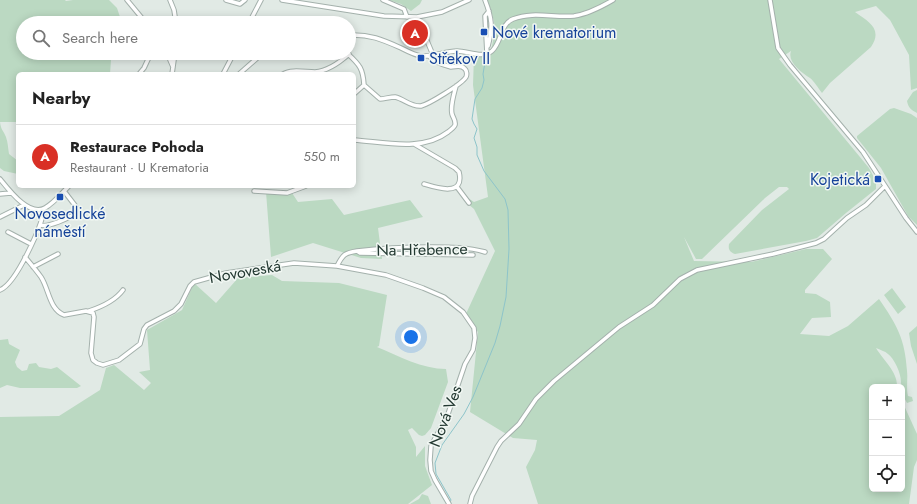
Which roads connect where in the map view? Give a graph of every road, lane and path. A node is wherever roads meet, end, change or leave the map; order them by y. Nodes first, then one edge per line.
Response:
1 (128, 0) edge
2 (170, 0) edge
3 (226, 0) edge
4 (245, 0) edge
5 (261, 0) edge
6 (282, 0) edge
7 (383, 0) edge
8 (470, 0) edge
9 (485, 0) edge
10 (613, 0) edge
11 (770, 0) edge
12 (489, 11) junction
13 (141, 16) edge
14 (175, 16) edge
15 (253, 16) edge
16 (407, 17) junction
17 (417, 17) junction
18 (356, 34) edge
19 (488, 46) junction
20 (487, 54) junction
21 (431, 56) junction
22 (148, 60) edge
23 (170, 60) edge
24 (175, 60) edge
25 (230, 60) edge
26 (255, 60) edge
27 (341, 60) edge
28 (355, 60) edge
29 (174, 68) junction
30 (141, 72) edge
31 (173, 72) edge
32 (224, 72) edge
33 (241, 72) edge
34 (289, 72) edge
35 (364, 85) junction
36 (456, 86) junction
37 (356, 92) edge
38 (356, 140) edge
39 (414, 144) junction
40 (0, 179) edge
41 (424, 184) dead end
42 (885, 186) junction
43 (457, 187) junction
44 (67, 188) edge
45 (301, 188) edge
46 (64, 191) junction
47 (254, 191) dead end
48 (11, 193) junction
49 (0, 194) edge
50 (469, 203) dead end
51 (24, 205) junction
52 (44, 209) junction
53 (0, 217) edge
54 (40, 225) junction
55 (8, 232) dead end
56 (917, 232) edge
57 (31, 244) junction
58 (357, 251) junction
59 (485, 252) dead end
60 (58, 254) dead end
61 (473, 255) dead end
62 (25, 257) junction
63 (337, 266) junction
64 (33, 267) junction
65 (0, 290) edge
66 (122, 290) dead end
67 (89, 311) junction
68 (473, 350) joint
69 (449, 504) edge
70 (470, 504) edge

1 - 13 street
2 - 14 street
3 - 4 street
5 - 15 street
6 - 16 street
7 - 16 street
8 - 17 street
9 - 12 street
10 - 20 street
11 - 42 street
12 - 19 street
12 - 19 street
16 - 17 street
17 - 21 street
18 - 21 street
19 - 20 street
20 - 21 street
21 - 36 street
22 - 30 street
23 - 29 street
24 - 29 street
25 - 32 street
26 - 33 street
27 - 34 street
28 - 35 street
29 - 31 street
35 - 36 street
35 - 37 street
36 - 39 street
38 - 39 street
39 - 43 street
40 - 48 street
41 - 43 street
42 - 56 street
42 - 70 street
43 - 50 street
44 - 46 street
45 - 47 street
46 - 52 street
46 - 54 street
48 - 49 street
48 - 51 street
51 - 52 street
51 - 53 street
52 - 54 street
54 - 57 street
55 - 57 street
57 - 62 street
58 - 59 street, Na Hřebence
58 - 61 street, Na Hřebence
58 - 63 street, Na Hřebence
60 - 64 street
62 - 64 street
62 - 65 street
63 - 67 street, Novoveská
63 - 68 street, Novoveská
64 - 67 street
66 - 67 street
68 - 69 street, Nová Ves

